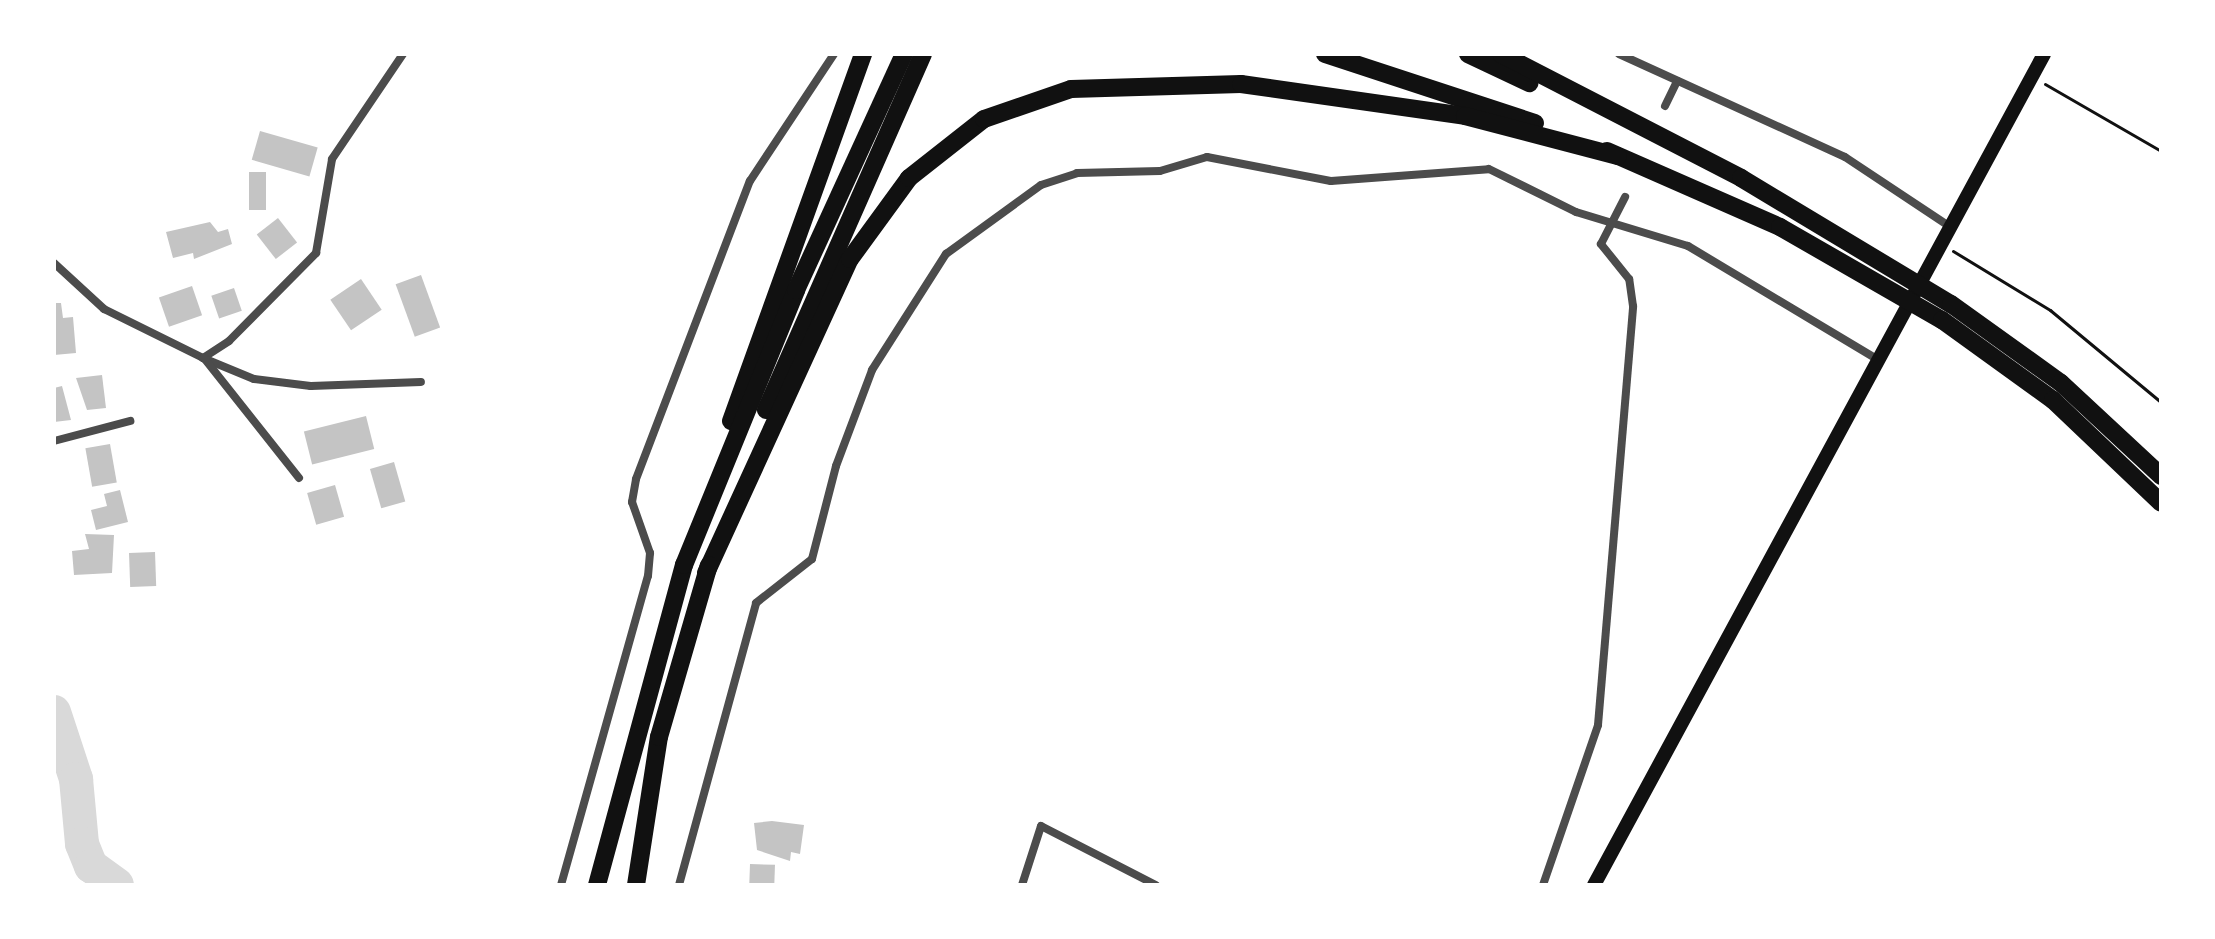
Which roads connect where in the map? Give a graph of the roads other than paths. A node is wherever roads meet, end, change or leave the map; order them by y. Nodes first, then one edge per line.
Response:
1 (403, 54) edge
2 (834, 54) edge
3 (863, 54) edge
4 (904, 54) edge
5 (923, 54) edge
6 (1468, 54) edge
7 (1501, 54) edge
8 (1619, 54) edge
9 (2044, 54) edge
10 (1329, 55) edge
11 (1677, 81) junction
12 (1665, 106) dead end
13 (1618, 156) junction
14 (1625, 197) dead end
15 (1792, 208) junction
16 (1611, 224) junction
17 (1949, 226) junction
18 (54, 263) edge
19 (1947, 312) junction
20 (203, 358) junction
21 (1877, 359) junction
22 (421, 382) dead end
23 (130, 421) dead end
24 (54, 441) edge
25 (2161, 476) edge
26 (299, 478) dead end
27 (2161, 503) edge
28 (684, 565) junction
29 (706, 573) junction
30 (561, 885) edge
31 (597, 885) edge
32 (636, 885) edge
33 (679, 885) edge
34 (1022, 885) edge
35 (1156, 885) edge
36 (1543, 885) edge
37 (1594, 885) edge

1 - 20 street
2 - 30 street
3 - 28 highway
4 - 28 highway
5 - 29 highway
6 - 15 highway
7 - 15 highway
8 - 11 street
9 - 17 main road
10 - 13 highway
11 - 12 street
11 - 17 street
13 - 19 highway
13 - 29 highway
14 - 16 street
15 - 19 highway
16 - 21 street
16 - 33 street
16 - 36 street
17 - 21 main road
18 - 20 street
19 - 25 highway
19 - 27 highway
20 - 22 street
20 - 26 street
21 - 37 main road
23 - 24 street
28 - 31 highway
29 - 32 highway
34 - 35 street

